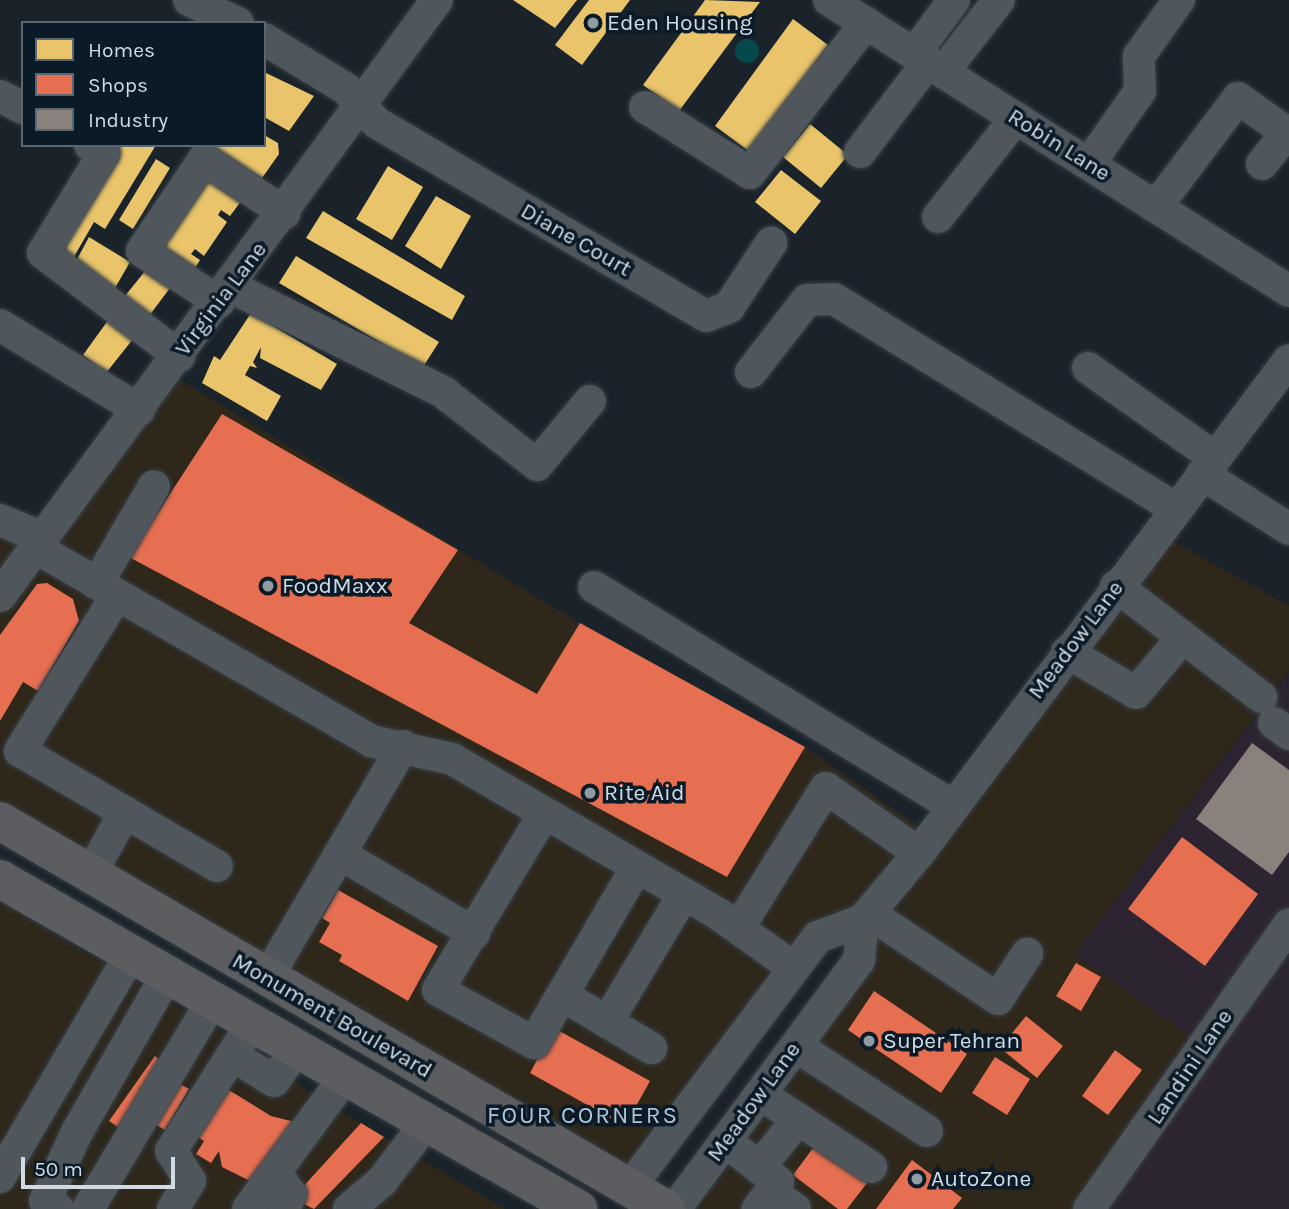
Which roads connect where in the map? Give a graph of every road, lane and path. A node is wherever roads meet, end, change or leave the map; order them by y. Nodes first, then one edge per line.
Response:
1 (189, 0) edge
2 (438, 0) edge
3 (829, 0) edge
4 (954, 0) edge
5 (999, 0) edge
6 (1179, 0) edge
7 (234, 21) edge
8 (866, 23) junction
9 (266, 40) edge
10 (928, 63) junction
11 (0, 96) edge
12 (21, 107) edge
13 (362, 107) junction
14 (645, 107) dead end
15 (1016, 118) junction
16 (1288, 132) edge
17 (94, 147) edge
18 (860, 152) dead end
19 (1088, 164) junction
20 (1262, 164) dead end
21 (1156, 207) junction
22 (285, 213) junction
23 (938, 217) dead end
24 (771, 243) dead end
25 (1289, 291) edge
26 (225, 294) junction
27 (0, 325) edge
28 (179, 356) junction
29 (1289, 360) edge
30 (1088, 369) dead end
31 (751, 372) dead end
32 (590, 401) dead end
33 (139, 410) junction
34 (1209, 466) junction
35 (154, 486) dead end
36 (1177, 509) junction
37 (0, 520) edge
38 (1289, 529) edge
39 (39, 543) junction
40 (4, 582) edge
41 (1116, 586) junction
42 (594, 587) dead end
43 (107, 589) junction
44 (1183, 637) junction
45 (1067, 652) junction
46 (1275, 718) edge
47 (403, 746) junction
48 (954, 806) junction
49 (125, 811) junction
50 (544, 814) junction
51 (0, 821) edge
52 (919, 853) junction
53 (340, 854) junction
54 (218, 866) dead end
55 (637, 867) junction
56 (90, 876) junction
57 (4, 882) edge
58 (684, 894) junction
59 (866, 917) junction
60 (1289, 924) edge
61 (739, 927) junction
62 (474, 933) junction
63 (121, 949) junction
64 (1027, 954) dead end
65 (794, 968) junction
66 (167, 975) junction
67 (267, 978) junction
68 (562, 995) junction
69 (212, 1001) junction
70 (143, 1017) junction
71 (607, 1022) junction
72 (242, 1039) junction
73 (186, 1042) junction
74 (796, 1046) junction
75 (651, 1048) dead end
76 (345, 1077) junction
77 (760, 1094) junction
78 (797, 1119) junction
79 (426, 1123) junction
80 (927, 1131) dead end
81 (725, 1141) junction
82 (871, 1167) dead end
83 (275, 1173) junction
84 (0, 1177) edge
85 (771, 1195) edge
86 (622, 1198) edge
87 (354, 1207) edge
88 (58, 1209) edge
89 (88, 1209) edge
90 (173, 1209) edge
91 (248, 1209) edge
92 (284, 1209) edge
93 (578, 1209) edge
94 (666, 1209) edge
95 (675, 1209) edge
96 (1090, 1209) edge

1 - 7 street
2 - 13 street, Virginia Lane
3 - 8 street, Robin Lane
4 - 10 street
5 - 10 street
6 - 19 street
8 - 10 street, Robin Lane
8 - 14 street
9 - 13 street
10 - 15 street, Robin Lane
10 - 18 street
11 - 12 street
13 - 22 street, Virginia Lane
13 - 24 street, Diane Court
15 - 19 street, Robin Lane
15 - 23 street
16 - 20 street
16 - 21 street
17 - 28 street
19 - 21 street, Robin Lane
21 - 25 street, Robin Lane
22 - 26 street, Virginia Lane
22 - 26 street
26 - 28 street, Virginia Lane
26 - 32 street
27 - 33 street
28 - 33 street, Virginia Lane
29 - 34 street, Meadow Lane
30 - 34 street
31 - 36 street
33 - 39 street, Virginia Lane
34 - 36 street, Meadow Lane
34 - 38 street
35 - 43 street
36 - 41 street, Meadow Lane
37 - 39 street
39 - 40 street, Virginia Lane
39 - 43 street
41 - 44 street
41 - 45 street, Meadow Lane
42 - 48 street
43 - 47 street
43 - 49 street
44 - 45 street
44 - 46 street
45 - 48 street, Meadow Lane
47 - 50 street
47 - 53 street
48 - 52 street, Meadow Lane
49 - 54 street
49 - 56 street
50 - 55 street
50 - 62 street
51 - 56 main road, Monument Boulevard
52 - 59 street, Meadow Lane
52 - 61 street
53 - 62 street
53 - 67 street
55 - 58 street
55 - 68 street
56 - 57 main road
56 - 67 main road, Monument Boulevard
57 - 63 main road, Monument Boulevard
58 - 61 street
58 - 71 street
59 - 64 street
59 - 65 street, Meadow Lane
59 - 74 street, Meadow Lane
60 - 96 street, Landini Lane
61 - 65 street
62 - 68 street
63 - 66 main road, Monument Boulevard
63 - 67 main road
63 - 84 street
65 - 86 street, Meadow Lane
66 - 69 main road, Monument Boulevard
66 - 70 street
67 - 86 main road, Monument Boulevard
68 - 71 street
69 - 72 main road, Monument Boulevard
69 - 73 street
70 - 73 street
70 - 88 street
71 - 75 street
72 - 76 main road, Monument Boulevard
72 - 90 street
73 - 89 street
74 - 77 street, Meadow Lane
74 - 80 street
76 - 79 main road, Monument Boulevard
76 - 83 street
77 - 78 street
77 - 81 street, Meadow Lane
78 - 82 street
78 - 85 street
79 - 87 street
79 - 93 main road, Monument Boulevard
81 - 85 street
81 - 95 street, Meadow Lane
83 - 91 street
83 - 92 street
86 - 94 main road, Monument Boulevard

